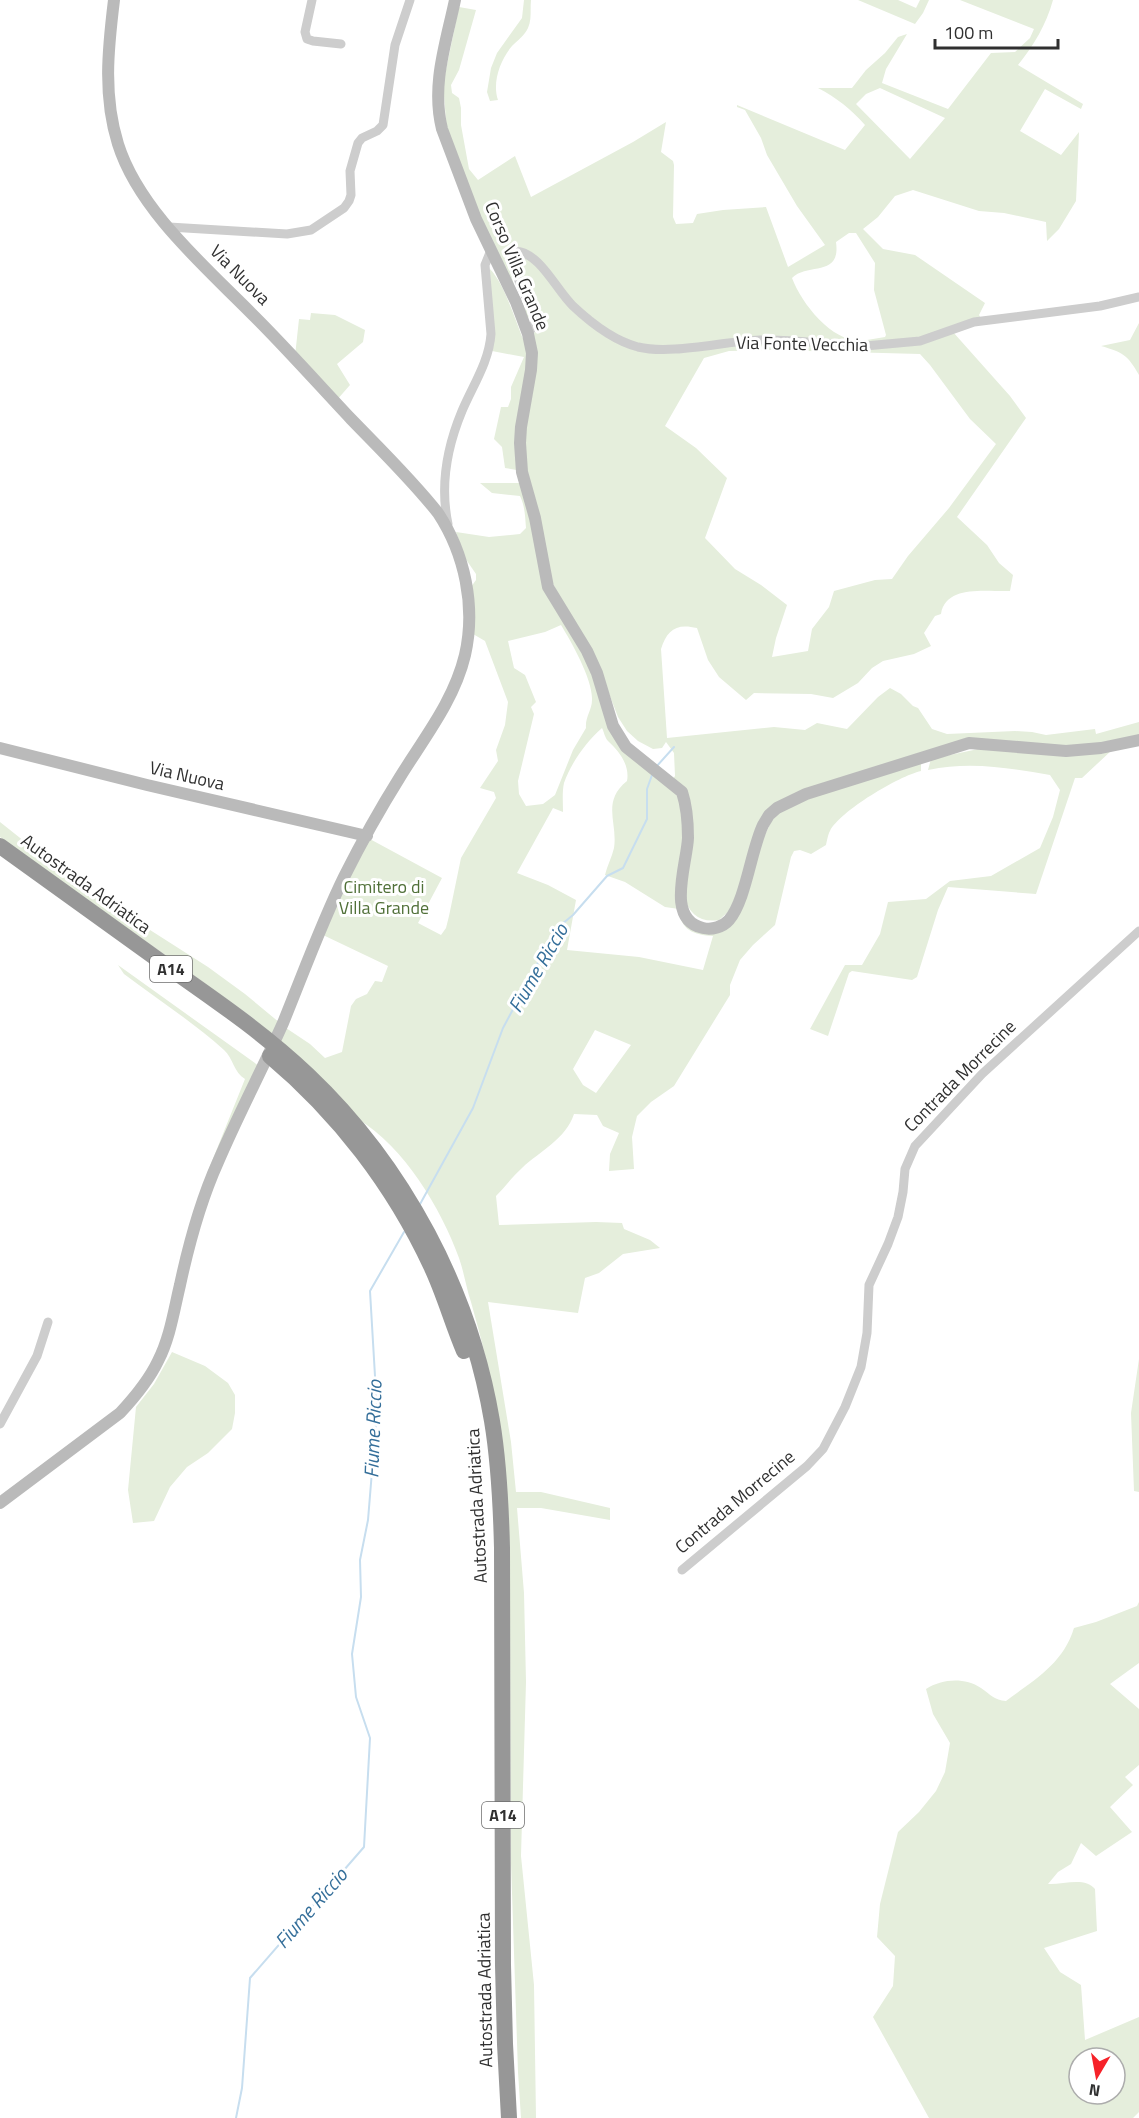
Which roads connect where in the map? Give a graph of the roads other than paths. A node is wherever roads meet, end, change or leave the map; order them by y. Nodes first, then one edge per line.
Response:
1 (114, 0) edge
2 (312, 0) edge
3 (410, 0) edge
4 (455, 0) edge
5 (341, 44) dead end
6 (169, 227) junction
7 (491, 250) junction
8 (1139, 297) edge
9 (528, 334) junction
10 (449, 529) junction
11 (1139, 740) edge
12 (0, 748) edge
13 (367, 836) junction
14 (0, 846) edge
15 (0, 860) edge
16 (1139, 931) edge
17 (328, 1105) junction
18 (48, 1322) dead end
19 (0, 1424) edge
20 (0, 1503) edge
21 (495, 1512) junction
22 (682, 1570) dead end
23 (498, 2118) edge
24 (509, 2118) edge

1 - 6 street, Via Nuova
2 - 5 street
3 - 6 street
4 - 7 street, Corso Villa Grande
6 - 10 street, Via Nuova
7 - 9 street, Corso Villa Grande
7 - 10 street, Via Nuova
8 - 9 street, Via Fonte Vecchia
9 - 11 street, Corso Villa Grande
10 - 13 street, Via Nuova
12 - 13 street, Via Nuova
13 - 20 street, Via Nuova
14 - 17 highway, Autostrada Adriatica / A14
15 - 17 highway, Autostrada Adriatica / A14
16 - 22 street, Contrada Morrecine
17 - 21 highway, Autostrada Adriatica / A14
18 - 19 street
21 - 23 highway, Autostrada Adriatica / A14
21 - 24 highway, Autostrada Adriatica / A14

